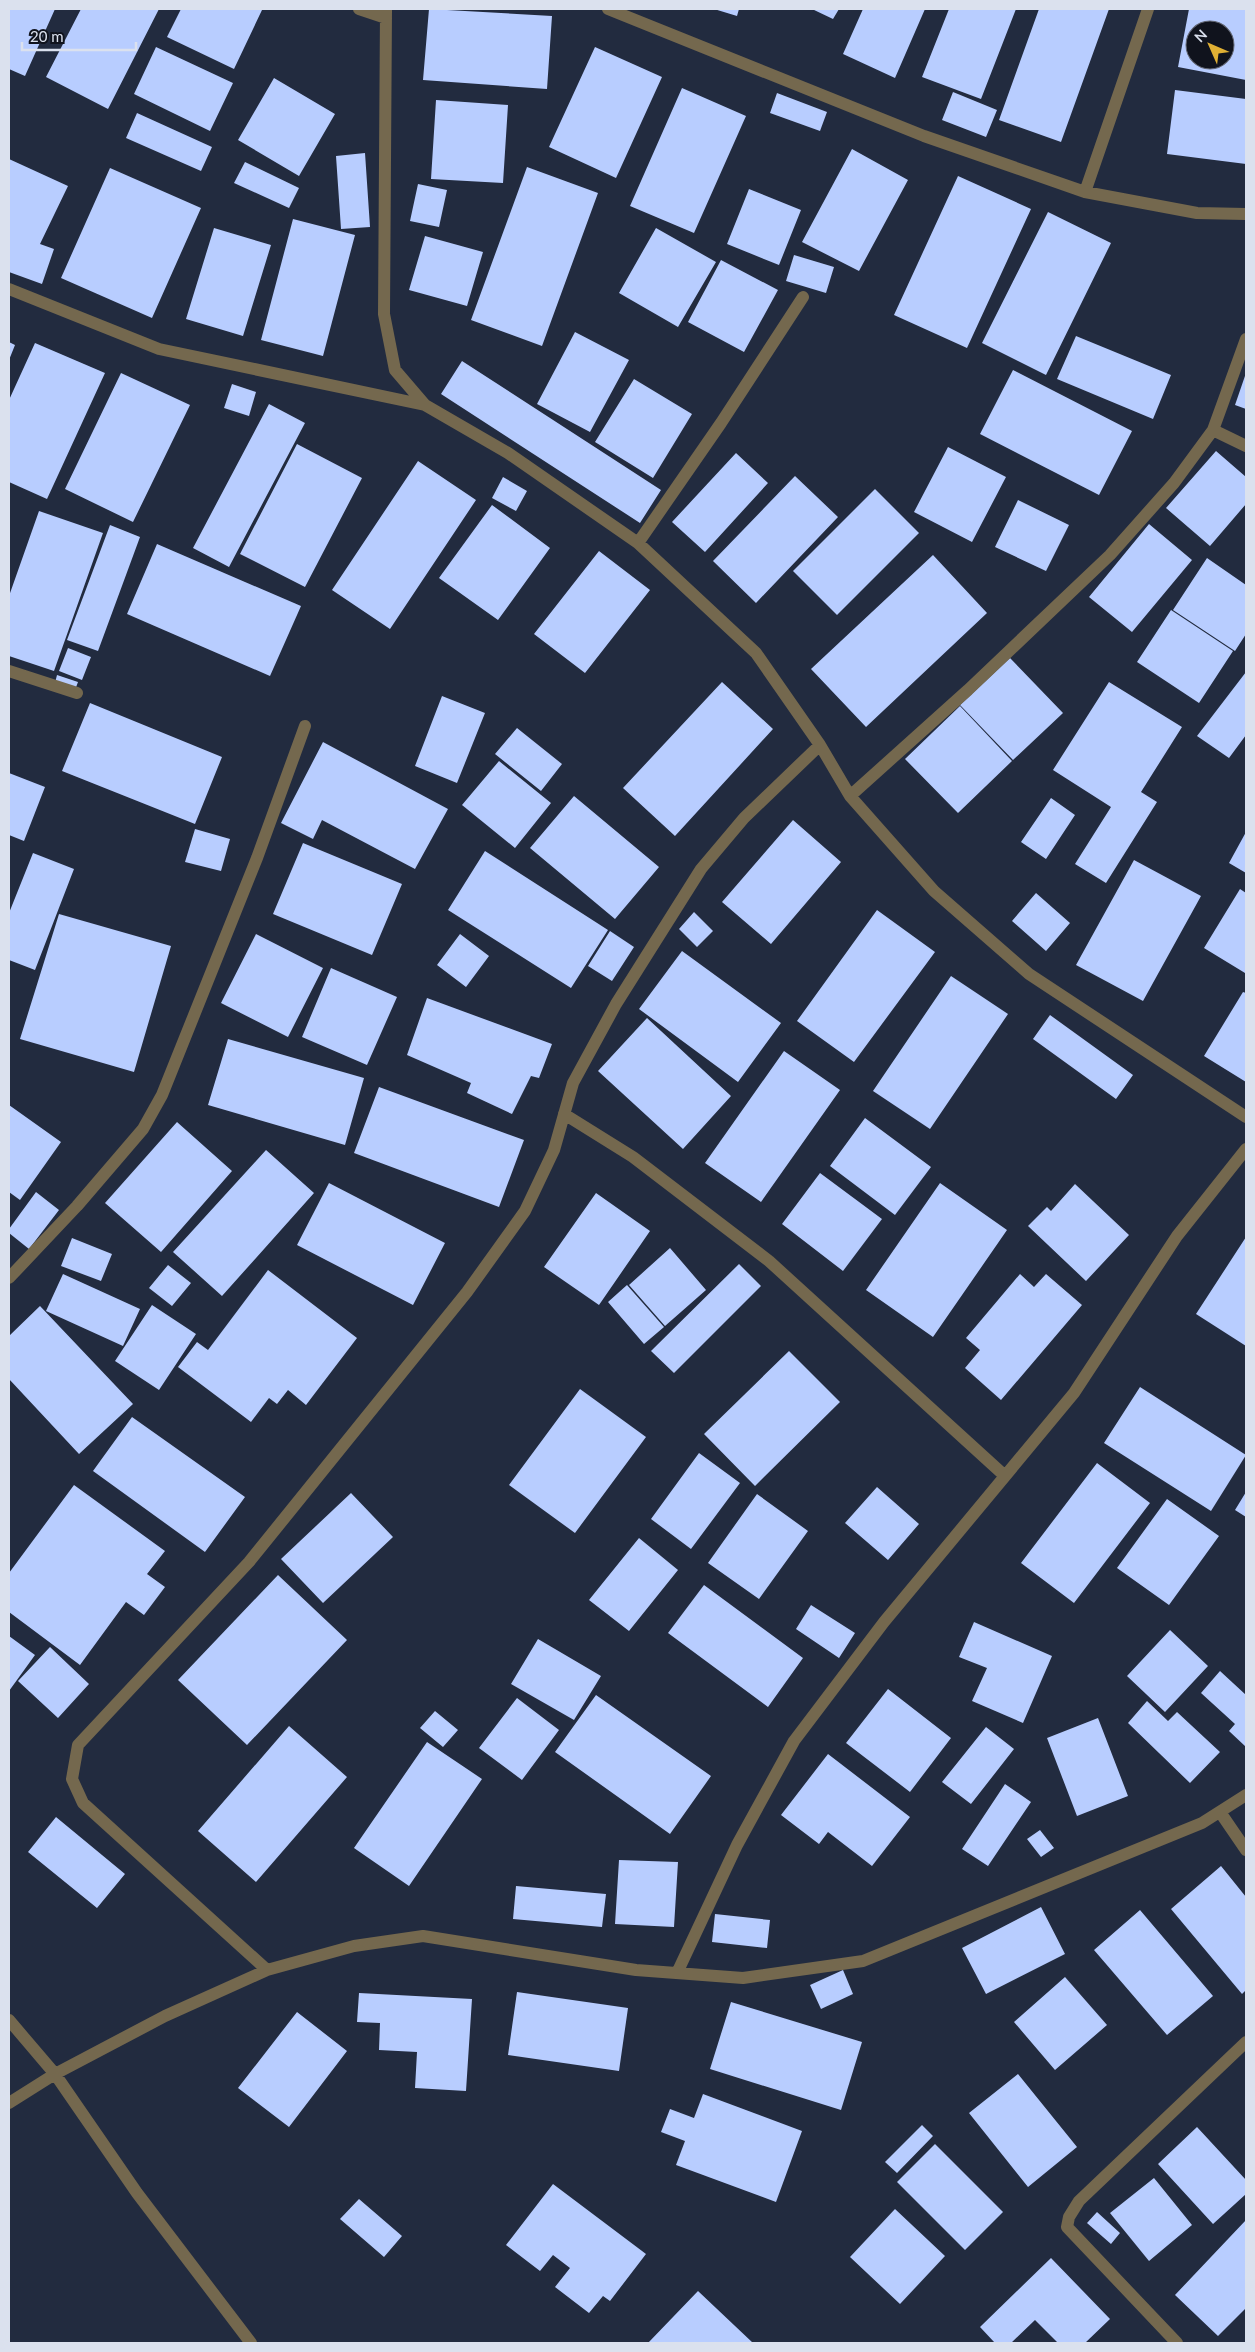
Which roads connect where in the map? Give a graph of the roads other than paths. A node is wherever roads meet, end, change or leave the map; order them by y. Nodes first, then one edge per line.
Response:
1 (359, 9) edge
2 (608, 9) edge
3 (1148, 9) edge
4 (386, 13) edge
5 (1085, 192) junction
6 (1246, 214) edge
7 (9, 289) edge
8 (803, 297) dead end
9 (1246, 339) edge
10 (425, 406) junction
11 (1213, 430) junction
12 (1246, 446) edge
13 (638, 543) junction
14 (9, 671) edge
15 (77, 693) dead end
16 (305, 726) dead end
17 (820, 745) junction
18 (850, 796) junction
19 (564, 1114) junction
20 (1246, 1117) edge
21 (1246, 1148) edge
22 (9, 1278) edge
23 (1005, 1476) junction
24 (1246, 1795) edge
25 (1220, 1812) junction
26 (1246, 1850) edge
27 (267, 1970) junction
28 (677, 1973) junction
29 (9, 2020) edge
30 (1246, 2042) edge
31 (55, 2074) junction
32 (9, 2103) edge
33 (252, 2343) edge
34 (1177, 2343) edge

1 - 4 street
2 - 5 street
3 - 5 street
4 - 10 street
5 - 6 street
7 - 10 street
8 - 13 street
9 - 11 street
10 - 13 street
11 - 12 street
11 - 18 street
13 - 17 street
14 - 15 street
16 - 22 street
17 - 18 street
17 - 19 street
18 - 20 street
19 - 23 street
19 - 27 street
21 - 23 street
23 - 28 street
24 - 25 street
25 - 26 street
25 - 28 street
27 - 28 street
27 - 31 street
29 - 31 street
30 - 34 street
31 - 32 street
31 - 33 street

